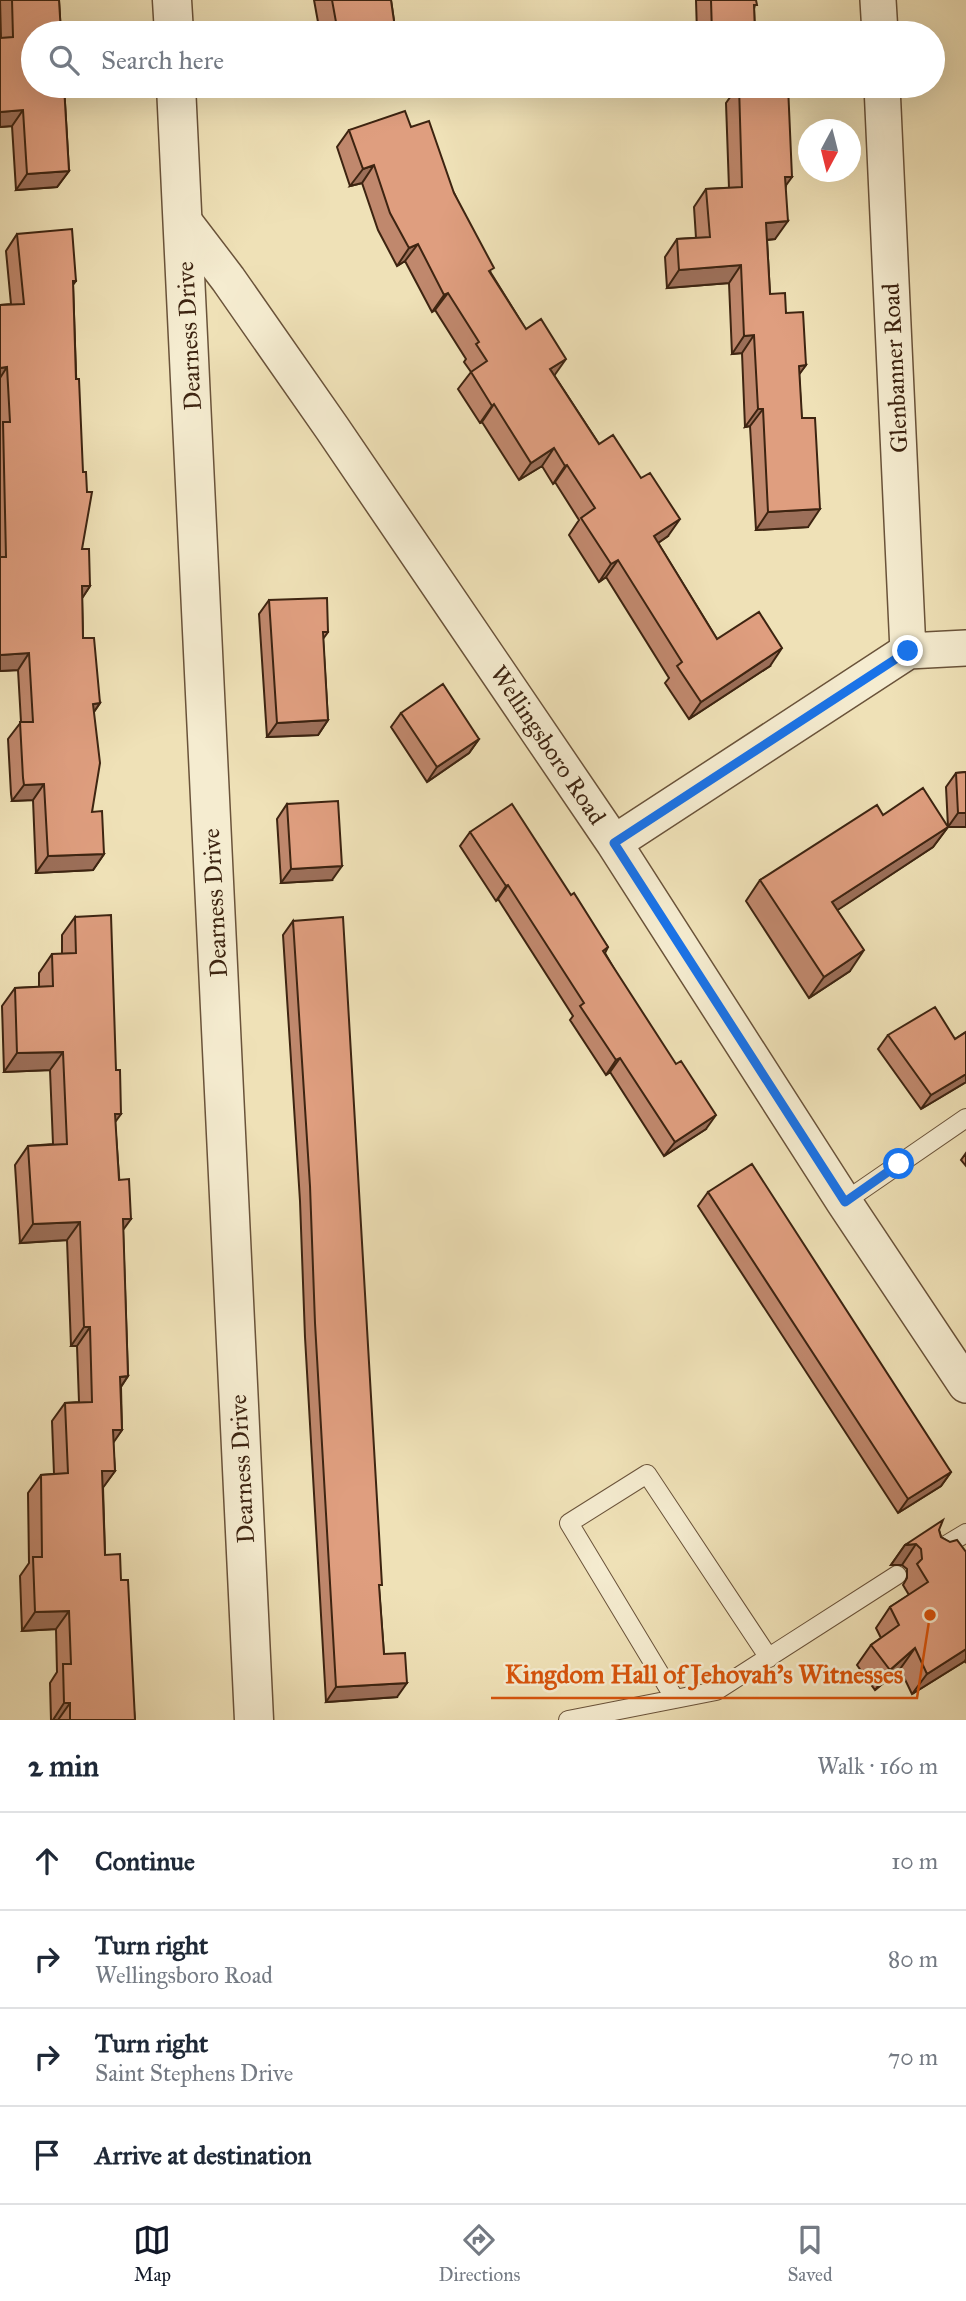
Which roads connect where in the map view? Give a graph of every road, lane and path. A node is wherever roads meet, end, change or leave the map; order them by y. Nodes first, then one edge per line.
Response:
1 (172, 0) edge
2 (878, 0) edge
3 (173, 21) edge
4 (879, 21) edge
5 (177, 98) edge
6 (883, 98) edge
7 (184, 220) junction
8 (966, 648) edge
9 (908, 651) junction
10 (614, 843) junction
11 (966, 1118) edge
12 (845, 1202) junction
13 (966, 1385) edge
14 (966, 1533) edge
15 (936, 1551) edge
16 (897, 1576) dead end
17 (769, 1658) junction
18 (675, 1699) junction
19 (254, 1720) edge
20 (568, 1720) edge

1 - 3 street
2 - 4 street
5 - 7 street, Dearness Drive
6 - 9 street, Glenbanner Road
7 - 10 street, Wellingsboro Road
7 - 19 street, Dearness Drive
8 - 9 street
9 - 10 street
10 - 12 street, Wellingsboro Road
11 - 12 lane
12 - 13 street, Wellingsboro Road
14 - 15 lane
16 - 17 lane
17 - 18 lane
17 - 18 lane
18 - 20 lane

